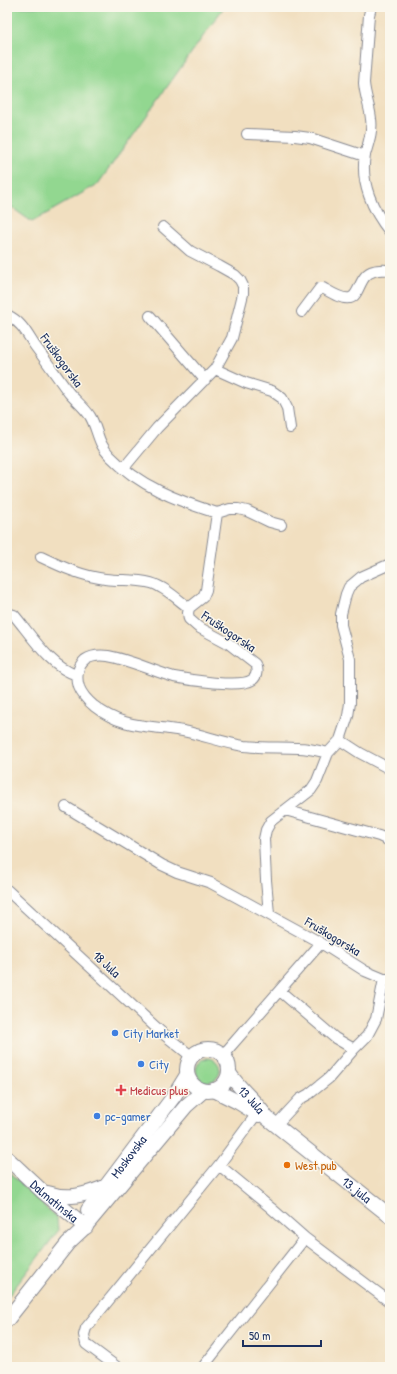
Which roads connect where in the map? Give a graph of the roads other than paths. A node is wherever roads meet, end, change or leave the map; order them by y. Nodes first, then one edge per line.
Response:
1 (371, 7) edge
2 (247, 134) dead end
3 (365, 156) junction
4 (163, 227) dead end
5 (390, 232) edge
6 (390, 270) edge
7 (302, 312) dead end
8 (7, 315) edge
9 (150, 316) dead end
10 (215, 369) junction
11 (205, 380) junction
12 (290, 428) dead end
13 (123, 468) junction
14 (217, 513) junction
15 (281, 525) dead end
16 (41, 557) dead end
17 (390, 564) edge
18 (189, 608) junction
19 (7, 613) edge
20 (77, 675) junction
21 (340, 740) junction
22 (328, 753) junction
23 (390, 769) edge
24 (66, 807) dead end
25 (285, 810) junction
26 (390, 841) edge
27 (7, 890) edge
28 (270, 914) junction
29 (321, 943) junction
30 (387, 979) edge
31 (280, 991) junction
32 (354, 1049) junction
33 (223, 1055) junction
34 (191, 1056) junction
35 (229, 1073) junction
36 (187, 1075) junction
37 (208, 1091) junction
38 (265, 1116) junction
39 (7, 1158) edge
40 (219, 1165) junction
41 (105, 1187) junction
42 (42, 1191) junction
43 (390, 1216) edge
44 (82, 1224) junction
45 (305, 1238) junction
46 (390, 1302) edge
47 (7, 1320) edge
48 (117, 1367) edge
49 (203, 1367) edge

1 - 3 street
2 - 3 street
3 - 5 street
4 - 10 street
6 - 7 street
8 - 13 street, Fruškogorska
9 - 11 street
10 - 11 street
10 - 12 street
11 - 13 street
13 - 14 street, Fruškogorska
14 - 15 street
14 - 18 street, Fruškogorska
16 - 18 street
17 - 21 street
18 - 20 street, Fruškogorska
19 - 20 street
20 - 22 street
21 - 22 street
21 - 23 street
22 - 25 street
24 - 28 street, Fruškogorska
25 - 26 street
25 - 28 street
27 - 34 street, 18 Jula
28 - 29 street, Fruškogorska
29 - 30 street, Fruškogorska
29 - 31 street
30 - 32 street
31 - 32 street
31 - 33 street
32 - 38 street
33 - 34 main road
33 - 35 main road
34 - 36 main road
35 - 37 main road
35 - 38 main road, 13 Jula
36 - 37 main road
36 - 41 main road, Moskovska
37 - 38 main road, 13 Jula
37 - 44 main road, Moskovska
38 - 40 street
38 - 43 main road, 13. jula
39 - 42 main road, Dalmatinska
40 - 45 street
40 - 48 street
41 - 42 main road
41 - 44 main road, Moskovska
42 - 44 main road, Dalmatinska
44 - 47 main road, Moskovska
45 - 46 street
45 - 49 street

